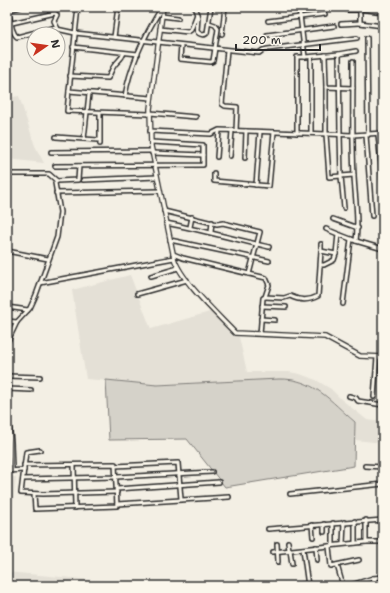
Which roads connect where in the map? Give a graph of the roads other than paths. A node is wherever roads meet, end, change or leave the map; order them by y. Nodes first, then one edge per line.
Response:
1 (20, 7) edge
2 (78, 7) edge
3 (118, 7) edge
4 (148, 7) edge
5 (162, 7) edge
6 (194, 7) edge
7 (211, 7) edge
8 (225, 7) edge
9 (299, 7) edge
10 (344, 7) edge
11 (9, 8) edge
12 (360, 9) edge
13 (383, 12) edge
14 (197, 13) junction
15 (325, 14) dead end
16 (162, 16) junction
17 (300, 17) junction
18 (178, 18) dead end
19 (268, 21) dead end
20 (12, 23) junction
21 (209, 23) junction
22 (360, 23) junction
23 (341, 24) dead end
24 (56, 26) edge
25 (334, 26) dead end
26 (383, 26) edge
27 (160, 29) junction
28 (66, 31) edge
29 (302, 31) junction
30 (75, 33) junction
31 (222, 34) dead end
32 (26, 35) edge
33 (267, 35) dead end
34 (114, 37) junction
35 (357, 38) dead end
36 (368, 38) dead end
37 (376, 38) dead end
38 (382, 40) edge
39 (144, 41) junction
40 (159, 42) junction
41 (181, 45) junction
42 (304, 45) junction
43 (74, 47) junction
44 (216, 49) junction
45 (227, 50) junction
46 (356, 51) dead end
47 (124, 53) junction
48 (138, 54) junction
49 (339, 54) junction
50 (382, 54) edge
51 (325, 55) junction
52 (305, 57) junction
53 (311, 57) junction
54 (7, 60) edge
55 (353, 62) dead end
56 (7, 70) edge
57 (382, 70) edge
58 (70, 76) junction
59 (383, 82) edge
60 (326, 87) junction
61 (339, 87) junction
62 (353, 88) junction
63 (69, 92) junction
64 (90, 94) junction
65 (125, 96) junction
66 (152, 98) junction
67 (86, 112) junction
68 (100, 113) junction
69 (150, 114) junction
70 (196, 117) dead end
71 (219, 130) junction
72 (150, 131) junction
73 (232, 131) junction
74 (236, 131) junction
75 (246, 131) junction
76 (260, 132) junction
77 (274, 132) junction
78 (297, 133) junction
79 (312, 133) junction
80 (383, 133) edge
81 (326, 134) junction
82 (340, 134) junction
83 (378, 134) junction
84 (353, 135) junction
85 (367, 135) junction
86 (56, 137) dead end
87 (84, 139) junction
88 (98, 140) dead end
89 (151, 142) junction
90 (100, 144) dead end
91 (51, 152) dead end
92 (152, 152) junction
93 (203, 155) junction
94 (230, 156) dead end
95 (217, 157) dead end
96 (245, 158) dead end
97 (154, 165) junction
98 (54, 166) dead end
99 (79, 166) junction
100 (214, 173) dead end
101 (7, 174) edge
102 (354, 175) junction
103 (342, 176) junction
104 (157, 178) junction
105 (83, 180) dead end
106 (58, 181) junction
107 (382, 185) edge
108 (256, 186) junction
109 (160, 191) junction
110 (56, 193) junction
111 (344, 208) dead end
112 (164, 211) junction
113 (372, 216) dead end
114 (192, 217) junction
115 (333, 219) dead end
116 (212, 222) junction
117 (166, 223) junction
118 (190, 228) junction
119 (358, 228) junction
120 (326, 229) dead end
121 (211, 232) junction
122 (338, 234) junction
123 (351, 239) junction
124 (170, 240) junction
125 (356, 241) junction
126 (257, 244) junction
127 (321, 244) dead end
128 (269, 247) dead end
129 (383, 249) edge
130 (7, 251) edge
131 (321, 251) junction
132 (336, 254) junction
133 (173, 256) junction
134 (254, 258) junction
135 (48, 259) junction
136 (269, 261) dead end
137 (321, 265) junction
138 (178, 268) junction
139 (249, 274) junction
140 (151, 276) dead end
141 (187, 280) junction
142 (40, 283) junction
143 (137, 294) dead end
144 (265, 297) junction
145 (343, 304) dead end
146 (262, 306) junction
147 (7, 307) edge
148 (286, 307) dead end
149 (28, 310) junction
150 (261, 320) junction
151 (275, 320) dead end
152 (7, 321) edge
153 (17, 322) junction
154 (7, 333) edge
155 (12, 333) junction
156 (260, 334) junction
157 (7, 343) edge
158 (377, 357) junction
159 (383, 357) edge
160 (7, 376) edge
161 (40, 377) dead end
162 (7, 389) edge
163 (30, 390) dead end
164 (349, 396) dead end
165 (374, 397) dead end
166 (383, 405) edge
167 (7, 406) edge
168 (40, 450) dead end
169 (24, 465) junction
170 (74, 465) junction
171 (115, 466) junction
172 (364, 466) dead end
173 (383, 467) edge
174 (7, 470) edge
175 (12, 470) junction
176 (24, 470) junction
177 (212, 472) dead end
178 (180, 473) junction
179 (116, 477) junction
180 (74, 478) junction
181 (23, 479) junction
182 (219, 482) dead end
183 (383, 484) edge
184 (180, 485) junction
185 (117, 490) junction
186 (74, 493) junction
187 (34, 494) junction
188 (290, 494) dead end
189 (229, 497) dead end
190 (181, 499) junction
191 (117, 504) junction
192 (75, 508) junction
193 (366, 520) junction
194 (383, 520) edge
195 (355, 521) junction
196 (344, 522) junction
197 (334, 523) junction
198 (324, 524) junction
199 (312, 525) junction
200 (268, 529) dead end
201 (324, 532) dead end
202 (313, 537) dead end
203 (288, 542) dead end
204 (366, 542) junction
205 (383, 542) edge
206 (355, 543) junction
207 (276, 544) dead end
208 (343, 544) junction
209 (333, 545) junction
210 (329, 546) junction
211 (316, 547) junction
212 (303, 549) junction
213 (289, 550) junction
214 (273, 552) dead end
215 (277, 552) junction
216 (317, 560) dead end
217 (359, 560) dead end
218 (278, 562) dead end
219 (292, 564) dead end
220 (337, 565) junction
221 (383, 577) edge
222 (373, 578) junction
223 (307, 585) edge
224 (293, 586) edge
225 (343, 586) edge
226 (348, 586) edge
227 (379, 586) edge

1 - 11 street
2 - 30 street
3 - 34 street
4 - 5 street
5 - 16 street
5 - 39 street
6 - 14 street
7 - 21 street
8 - 31 street
9 - 17 street
10 - 12 street
11 - 20 street
12 - 13 street
12 - 22 street
14 - 21 street
14 - 27 street
15 - 17 street
16 - 18 street
16 - 27 street
17 - 19 street
17 - 29 street
20 - 24 street
20 - 32 street
21 - 44 street
22 - 23 street
22 - 26 street
25 - 29 street
27 - 40 street
28 - 30 street
29 - 33 street
29 - 42 street
30 - 34 street
30 - 43 street
34 - 39 street
35 - 42 street
36 - 85 street
37 - 38 street
38 - 50 street
39 - 40 street
39 - 48 street
40 - 41 street
40 - 66 street
41 - 44 street
41 - 44 street
42 - 45 street
42 - 52 street
43 - 47 street
43 - 58 street
44 - 45 street
45 - 74 street
46 - 49 street
47 - 48 street
47 - 58 street
48 - 65 street
49 - 51 street
49 - 61 street
50 - 57 street
51 - 53 street
51 - 60 street
52 - 53 street
52 - 78 street
53 - 79 street
54 - 56 street
55 - 62 street
57 - 59 street
58 - 63 street
60 - 61 street
60 - 81 street
61 - 62 street
61 - 82 street
62 - 84 street
63 - 64 street
63 - 67 street
64 - 65 street
64 - 67 street
65 - 66 street
66 - 69 street
67 - 68 street
67 - 87 street
68 - 69 street
68 - 90 street
69 - 70 street
69 - 72 street
71 - 72 street
71 - 73 street
71 - 95 street
72 - 89 street
73 - 74 street
73 - 94 street
74 - 75 street
75 - 76 street
75 - 96 street
76 - 77 street
76 - 108 street
77 - 78 street
77 - 108 street
78 - 79 street
79 - 81 street
80 - 83 street
81 - 82 street
81 - 103 street
82 - 84 street
82 - 103 street
83 - 85 street
83 - 107 street
84 - 85 street
84 - 102 street
85 - 113 street
86 - 87 street
87 - 88 street
89 - 92 street
89 - 93 street
91 - 92 street
92 - 93 street
92 - 97 street
93 - 97 street
97 - 99 street
97 - 104 street
98 - 99 street
99 - 106 street
100 - 108 street
101 - 106 street
102 - 103 street
102 - 119 street
103 - 111 street
104 - 105 street
104 - 109 street
106 - 110 street
109 - 110 street
109 - 112 street
110 - 135 street
112 - 114 street
112 - 117 street
114 - 116 street
114 - 118 street
115 - 119 street
116 - 121 street
116 - 126 street
117 - 118 street
117 - 124 street
118 - 121 street
119 - 125 street
120 - 122 street
121 - 126 street
122 - 123 street
122 - 132 street
123 - 125 street
123 - 145 street
124 - 133 street
124 - 134 street
125 - 129 street
126 - 128 street
126 - 134 street
127 - 131 street
130 - 135 street
131 - 132 street
131 - 137 street
132 - 137 street
133 - 138 street
133 - 139 street
133 - 142 street
134 - 136 street
134 - 139 street
135 - 142 street
137 - 144 street
138 - 140 street
138 - 141 street
139 - 144 street
141 - 143 street
141 - 156 street
142 - 149 street
144 - 146 street
146 - 148 street
146 - 150 street
147 - 149 street
149 - 153 street
150 - 151 street
150 - 156 street
152 - 153 street
153 - 155 street
154 - 155 street
155 - 157 street
156 - 158 street
158 - 159 street
158 - 165 street
160 - 161 street
162 - 163 street
164 - 166 street
167 - 175 street
168 - 169 street
169 - 170 street
169 - 176 street
170 - 171 street
170 - 180 street
171 - 178 street
171 - 179 street
172 - 173 street
174 - 175 street
175 - 176 street
176 - 181 street
177 - 178 street
178 - 179 street
178 - 184 street
179 - 180 street
179 - 185 street
180 - 181 street
180 - 186 street
181 - 187 street
182 - 184 street
183 - 188 street
184 - 185 street
184 - 190 street
185 - 186 street
185 - 191 street
186 - 187 street
186 - 192 street
187 - 192 street
189 - 190 street
190 - 191 street
191 - 192 street
193 - 194 street
193 - 195 street
193 - 204 street
195 - 196 street
195 - 206 street
196 - 197 street
196 - 208 street
197 - 198 street
197 - 209 street
198 - 199 street
198 - 201 street
199 - 200 street
199 - 202 street
203 - 213 street
204 - 205 street
204 - 206 street
206 - 208 street
207 - 215 street
208 - 209 street
209 - 210 street
210 - 211 street
210 - 220 street
211 - 212 street
211 - 216 street
212 - 213 street
212 - 223 street
213 - 215 street
213 - 219 street
214 - 215 street
215 - 218 street
217 - 220 street
220 - 225 street
221 - 222 street
222 - 226 street
222 - 227 street
223 - 224 street

